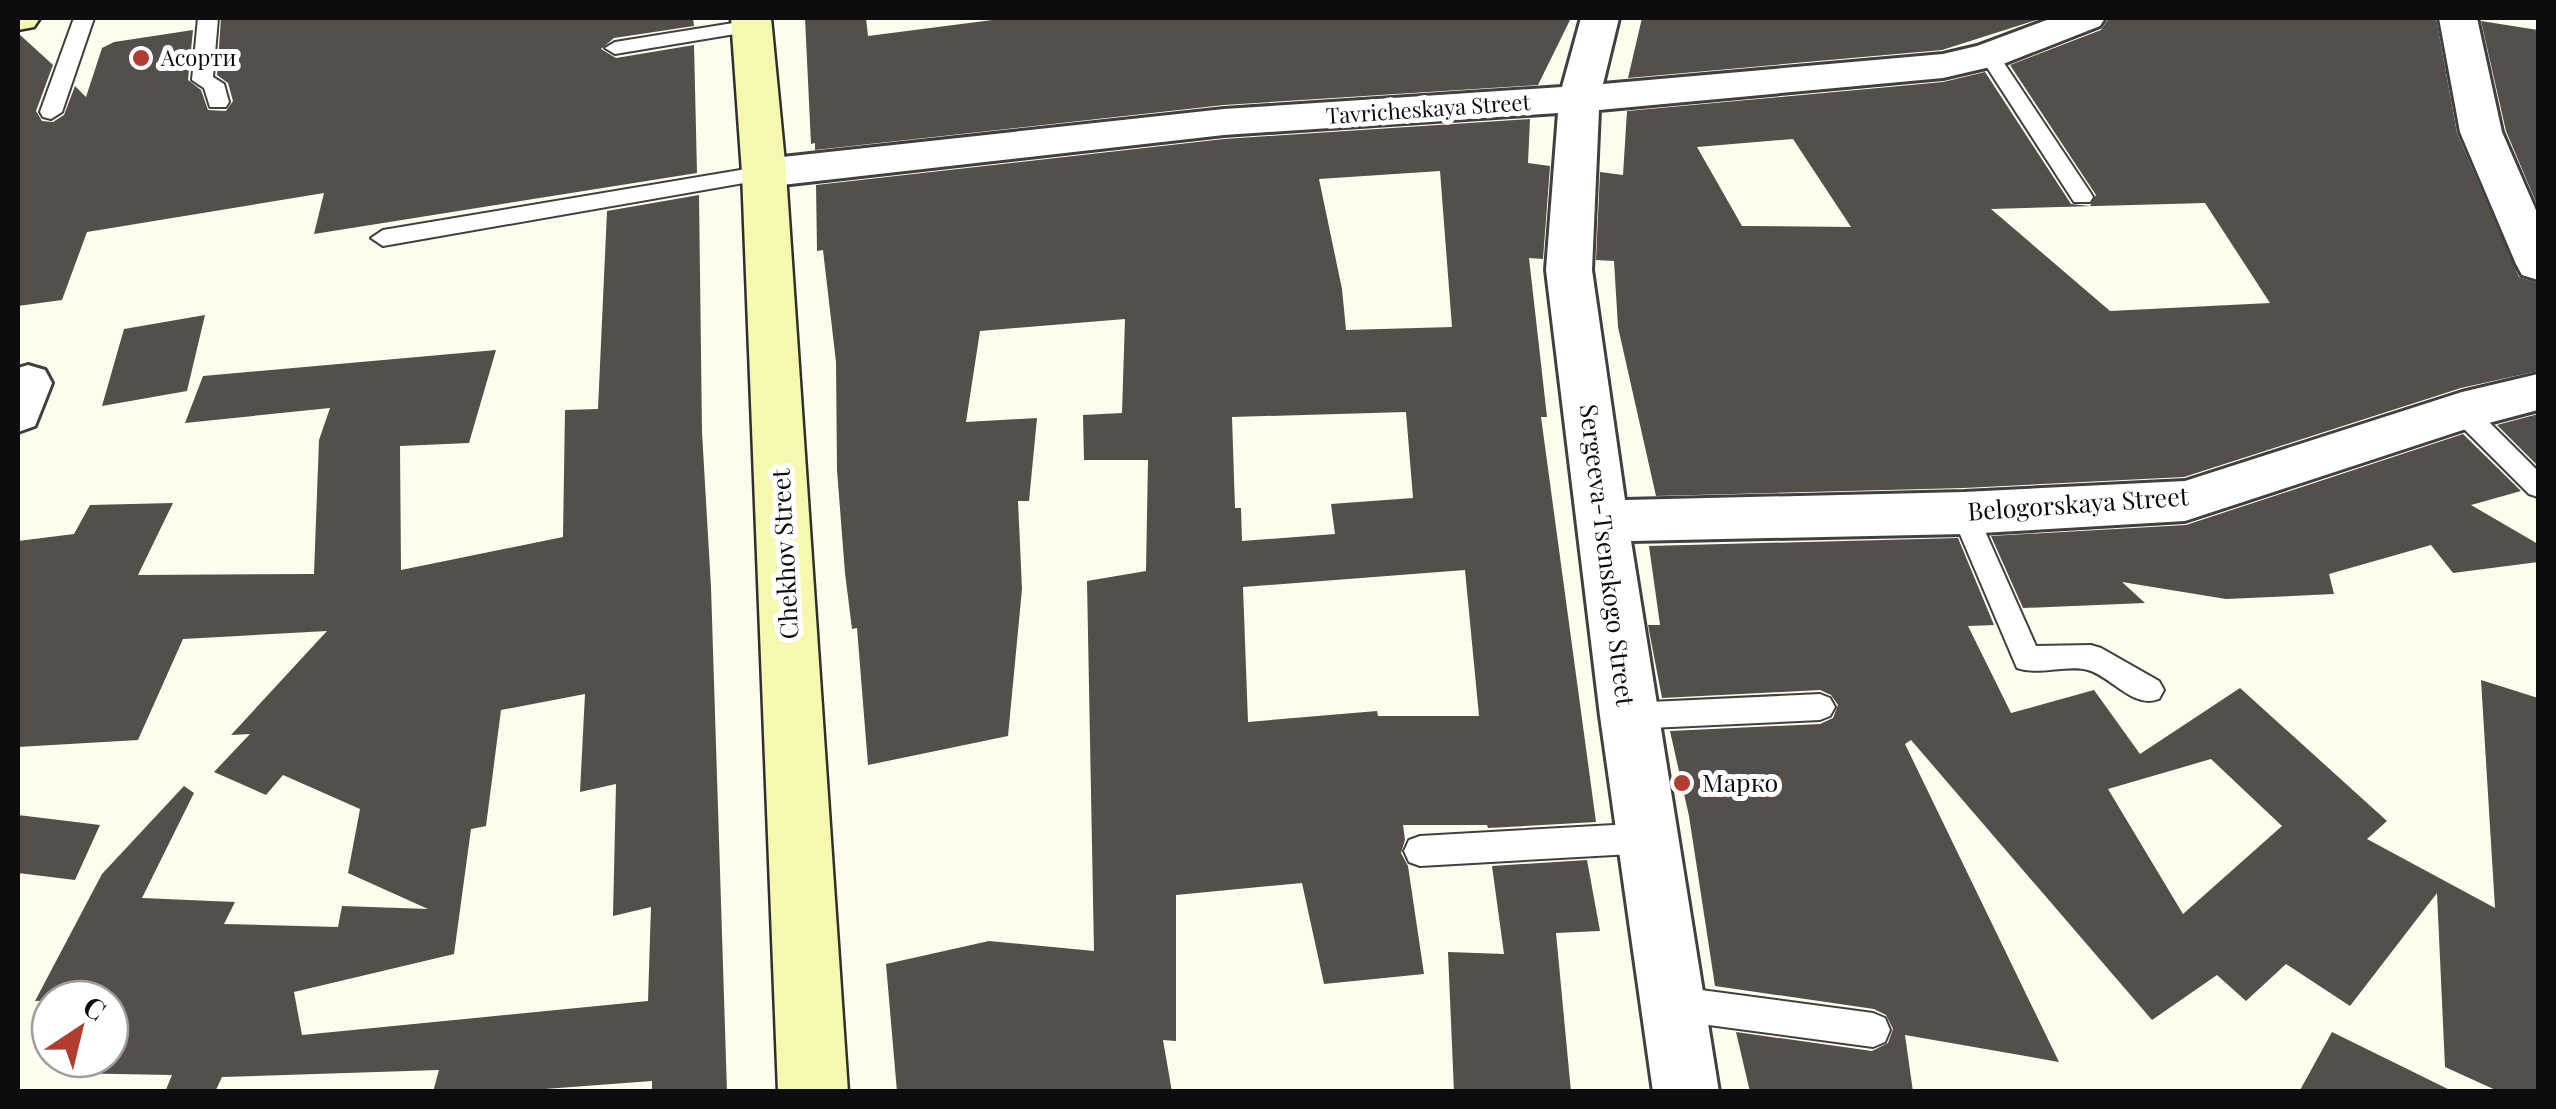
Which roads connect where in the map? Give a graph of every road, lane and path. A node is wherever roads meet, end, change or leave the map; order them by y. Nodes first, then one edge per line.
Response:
1 (84, 18) edge
2 (208, 18) edge
3 (1593, 18) edge
4 (2086, 18) edge
5 (2458, 18) edge
6 (752, 22) edge
7 (615, 48) dead end
8 (1989, 55) junction
9 (1579, 99) junction
10 (218, 102) dead end
11 (52, 112) dead end
12 (764, 174) junction
13 (2082, 197) dead end
14 (383, 238) dead end
15 (2538, 264) edge
16 (2538, 392) edge
17 (2462, 411) junction
18 (2538, 488) edge
19 (1964, 512) junction
20 (1602, 521) junction
21 (2149, 690) dead end
22 (1820, 707) dead end
23 (1628, 716) junction
24 (1650, 838) junction
25 (1420, 850) dead end
26 (1671, 1003) junction
27 (1872, 1030) dead end
28 (813, 1092) edge
29 (1686, 1092) edge

1 - 11 lane
2 - 10 lane
3 - 9 street, Sergeeva-Tsenskogo Street
4 - 8 street, Tavricheskaya Street
5 - 15 street
6 - 7 lane
6 - 12 main road, Chekhov Street
8 - 9 street, Tavricheskaya Street
8 - 13 lane
9 - 12 street, Tavricheskaya Street
9 - 20 street, Sergeeva-Tsenskogo Street
12 - 14 lane
12 - 28 main road, Chekhov Street
16 - 17 street, Belogorskaya Street
17 - 18 lane
17 - 19 street, Belogorskaya Street
19 - 20 street, Belogorskaya Street
19 - 21 lane
20 - 23 street, Sergeeva-Tsenskogo Street
22 - 23 lane
23 - 24 street, Sergeeva-Tsenskogo Street
24 - 25 lane
24 - 26 street, Sergeeva-Tsenskogo Street
26 - 27 lane
26 - 29 street, Sergeeva-Tsenskogo Street

